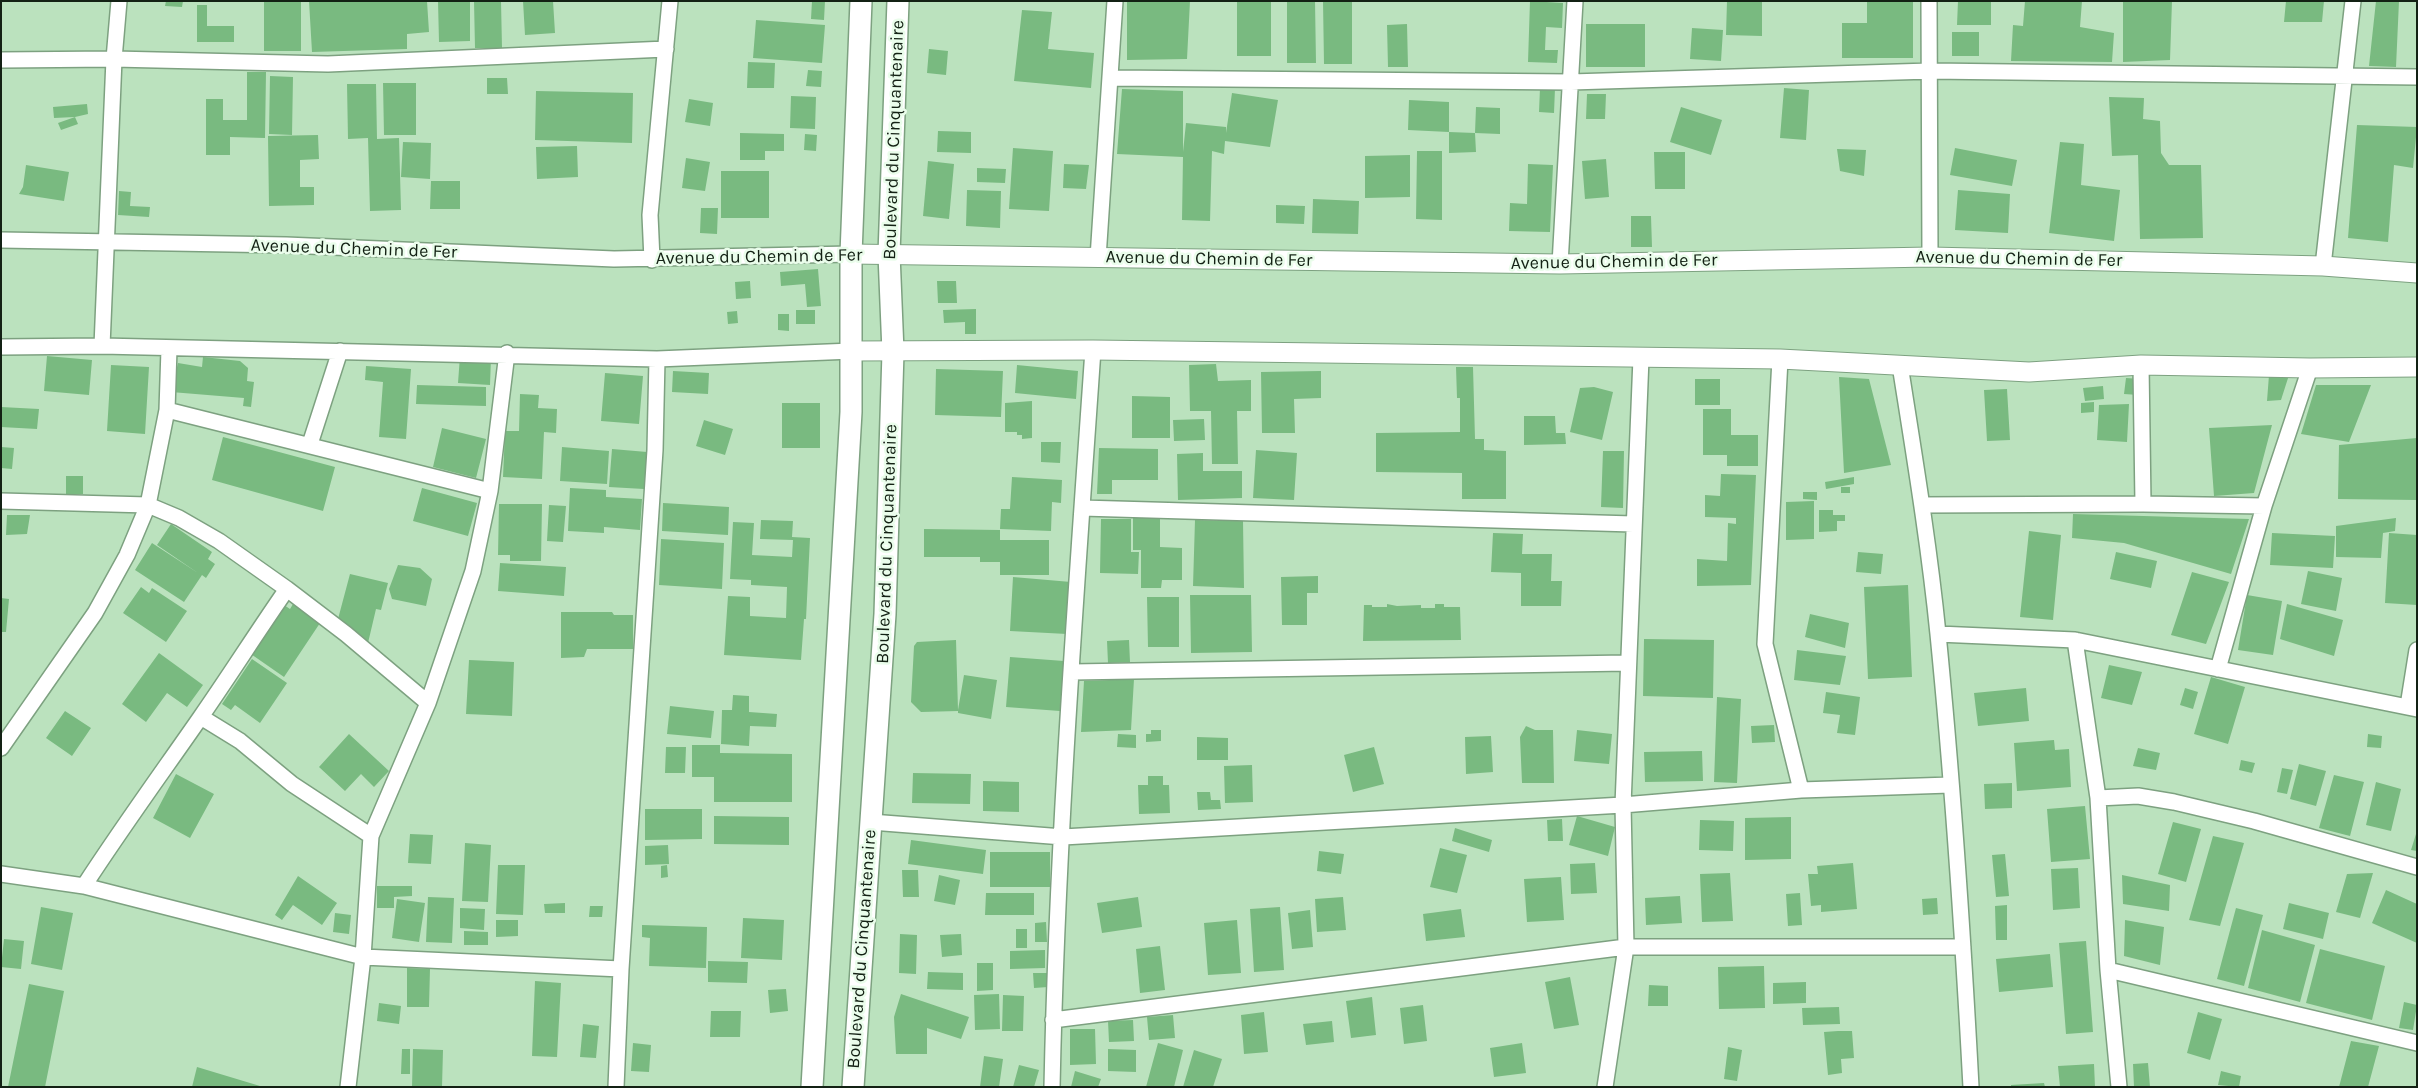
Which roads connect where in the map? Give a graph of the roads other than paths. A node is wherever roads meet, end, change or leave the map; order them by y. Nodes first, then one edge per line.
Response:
1 (119, 1) edge
2 (670, 1) edge
3 (861, 1) edge
4 (898, 1) edge
5 (1115, 1) edge
6 (1576, 1) edge
7 (1928, 1) edge
8 (2353, 1) edge
9 (666, 49) junction
10 (114, 59) junction
11 (1, 60) edge
12 (1930, 71) junction
13 (2344, 76) junction
14 (2417, 77) edge
15 (1110, 78) junction
16 (1571, 82) junction
17 (1, 240) edge
18 (107, 242) junction
19 (851, 254) junction
20 (889, 254) junction
21 (1930, 257) junction
22 (1098, 258) junction
23 (652, 260) junction
24 (1560, 264) junction
25 (2323, 266) junction
26 (2417, 273) edge
27 (102, 346) junction
28 (1, 347) edge
29 (169, 349) junction
30 (1093, 350) junction
31 (340, 351) junction
32 (852, 351) junction
33 (893, 352) junction
34 (507, 354) junction
35 (1641, 358) junction
36 (657, 359) junction
37 (1780, 359) junction
38 (1900, 365) junction
39 (2141, 365) junction
40 (2417, 366) edge
41 (2310, 368) junction
42 (167, 410) junction
43 (310, 444) junction
44 (490, 491) junction
45 (1, 501) edge
46 (2143, 504) junction
47 (148, 505) junction
48 (1922, 505) junction
49 (2264, 506) junction
50 (1082, 508) junction
51 (1633, 524) junction
52 (287, 589) junction
53 (1938, 634) junction
54 (2075, 640) junction
55 (2417, 650) edge
56 (1627, 663) junction
57 (2218, 670) junction
58 (1072, 672) junction
59 (428, 703) junction
60 (2412, 708) edge
61 (201, 717) junction
62 (1, 748) edge
63 (1950, 785) junction
64 (1801, 790) junction
65 (2098, 798) junction
66 (1623, 805) junction
67 (871, 822) junction
68 (371, 836) junction
69 (1063, 837) junction
70 (2417, 867) edge
71 (1, 874) edge
72 (84, 886) junction
73 (1626, 947) junction
74 (1963, 947) junction
75 (363, 957) junction
76 (621, 969) junction
77 (2108, 970) junction
78 (1054, 1020) junction
79 (2417, 1043) edge
80 (348, 1087) edge
81 (616, 1087) edge
82 (812, 1087) edge
83 (853, 1087) edge
84 (1052, 1087) edge
85 (1605, 1087) edge
86 (1971, 1087) edge
87 (2119, 1087) edge

1 - 10 street
2 - 9 street
3 - 19 main road
4 - 20 main road, Boulevard du Cinquantenaire
5 - 15 street
6 - 16 street
7 - 12 street
8 - 13 street
9 - 10 street
9 - 23 street
10 - 11 street
10 - 18 street
12 - 13 street
12 - 16 street
12 - 21 street
13 - 14 street
13 - 25 street
15 - 16 street
15 - 22 street
16 - 24 street
17 - 18 street, Avenue du Chemin de Fer
18 - 23 street, Avenue du Chemin de Fer
18 - 27 street
19 - 20 street, Avenue du Chemin de Fer
19 - 23 street, Avenue du Chemin de Fer
19 - 32 main road
20 - 22 street, Avenue du Chemin de Fer
20 - 33 main road, Boulevard du Cinquantenaire
21 - 24 street, Avenue du Chemin de Fer
21 - 25 street, Avenue du Chemin de Fer
22 - 24 street, Avenue du Chemin de Fer
25 - 26 street, Avenue du Chemin de Fer
27 - 28 street
27 - 29 street
29 - 31 street
29 - 42 street
30 - 33 street
30 - 35 street
30 - 50 street
31 - 34 street
31 - 43 street
32 - 33 street
32 - 36 street
32 - 82 main road
33 - 67 main road, Boulevard du Cinquantenaire
34 - 36 street
34 - 44 street
35 - 37 street
35 - 51 street
36 - 76 street
37 - 38 street
37 - 64 street
38 - 39 street
38 - 48 street
39 - 41 street
39 - 46 street
40 - 41 street
41 - 49 street
42 - 43 street
42 - 47 street
43 - 44 street
44 - 59 street
45 - 47 street
46 - 48 street
46 - 49 street
47 - 52 street
47 - 62 street
48 - 53 street
49 - 57 street
50 - 51 street
50 - 58 street
51 - 56 street
52 - 59 street
52 - 61 street
53 - 54 street
53 - 63 street
54 - 57 street
54 - 65 street
55 - 60 street
56 - 58 street
56 - 66 street
57 - 60 street
58 - 69 street
59 - 68 street
61 - 68 street
61 - 72 street
63 - 64 street
63 - 74 street
64 - 66 street
65 - 70 street
65 - 77 street
66 - 69 street
66 - 73 street
67 - 69 street
67 - 83 main road, Boulevard du Cinquantenaire
68 - 75 street
69 - 78 street
71 - 72 street
72 - 75 street
73 - 74 street
73 - 78 street
73 - 85 street
74 - 86 street
75 - 76 street
75 - 80 street
76 - 81 street
77 - 79 street
77 - 87 street
78 - 84 street

